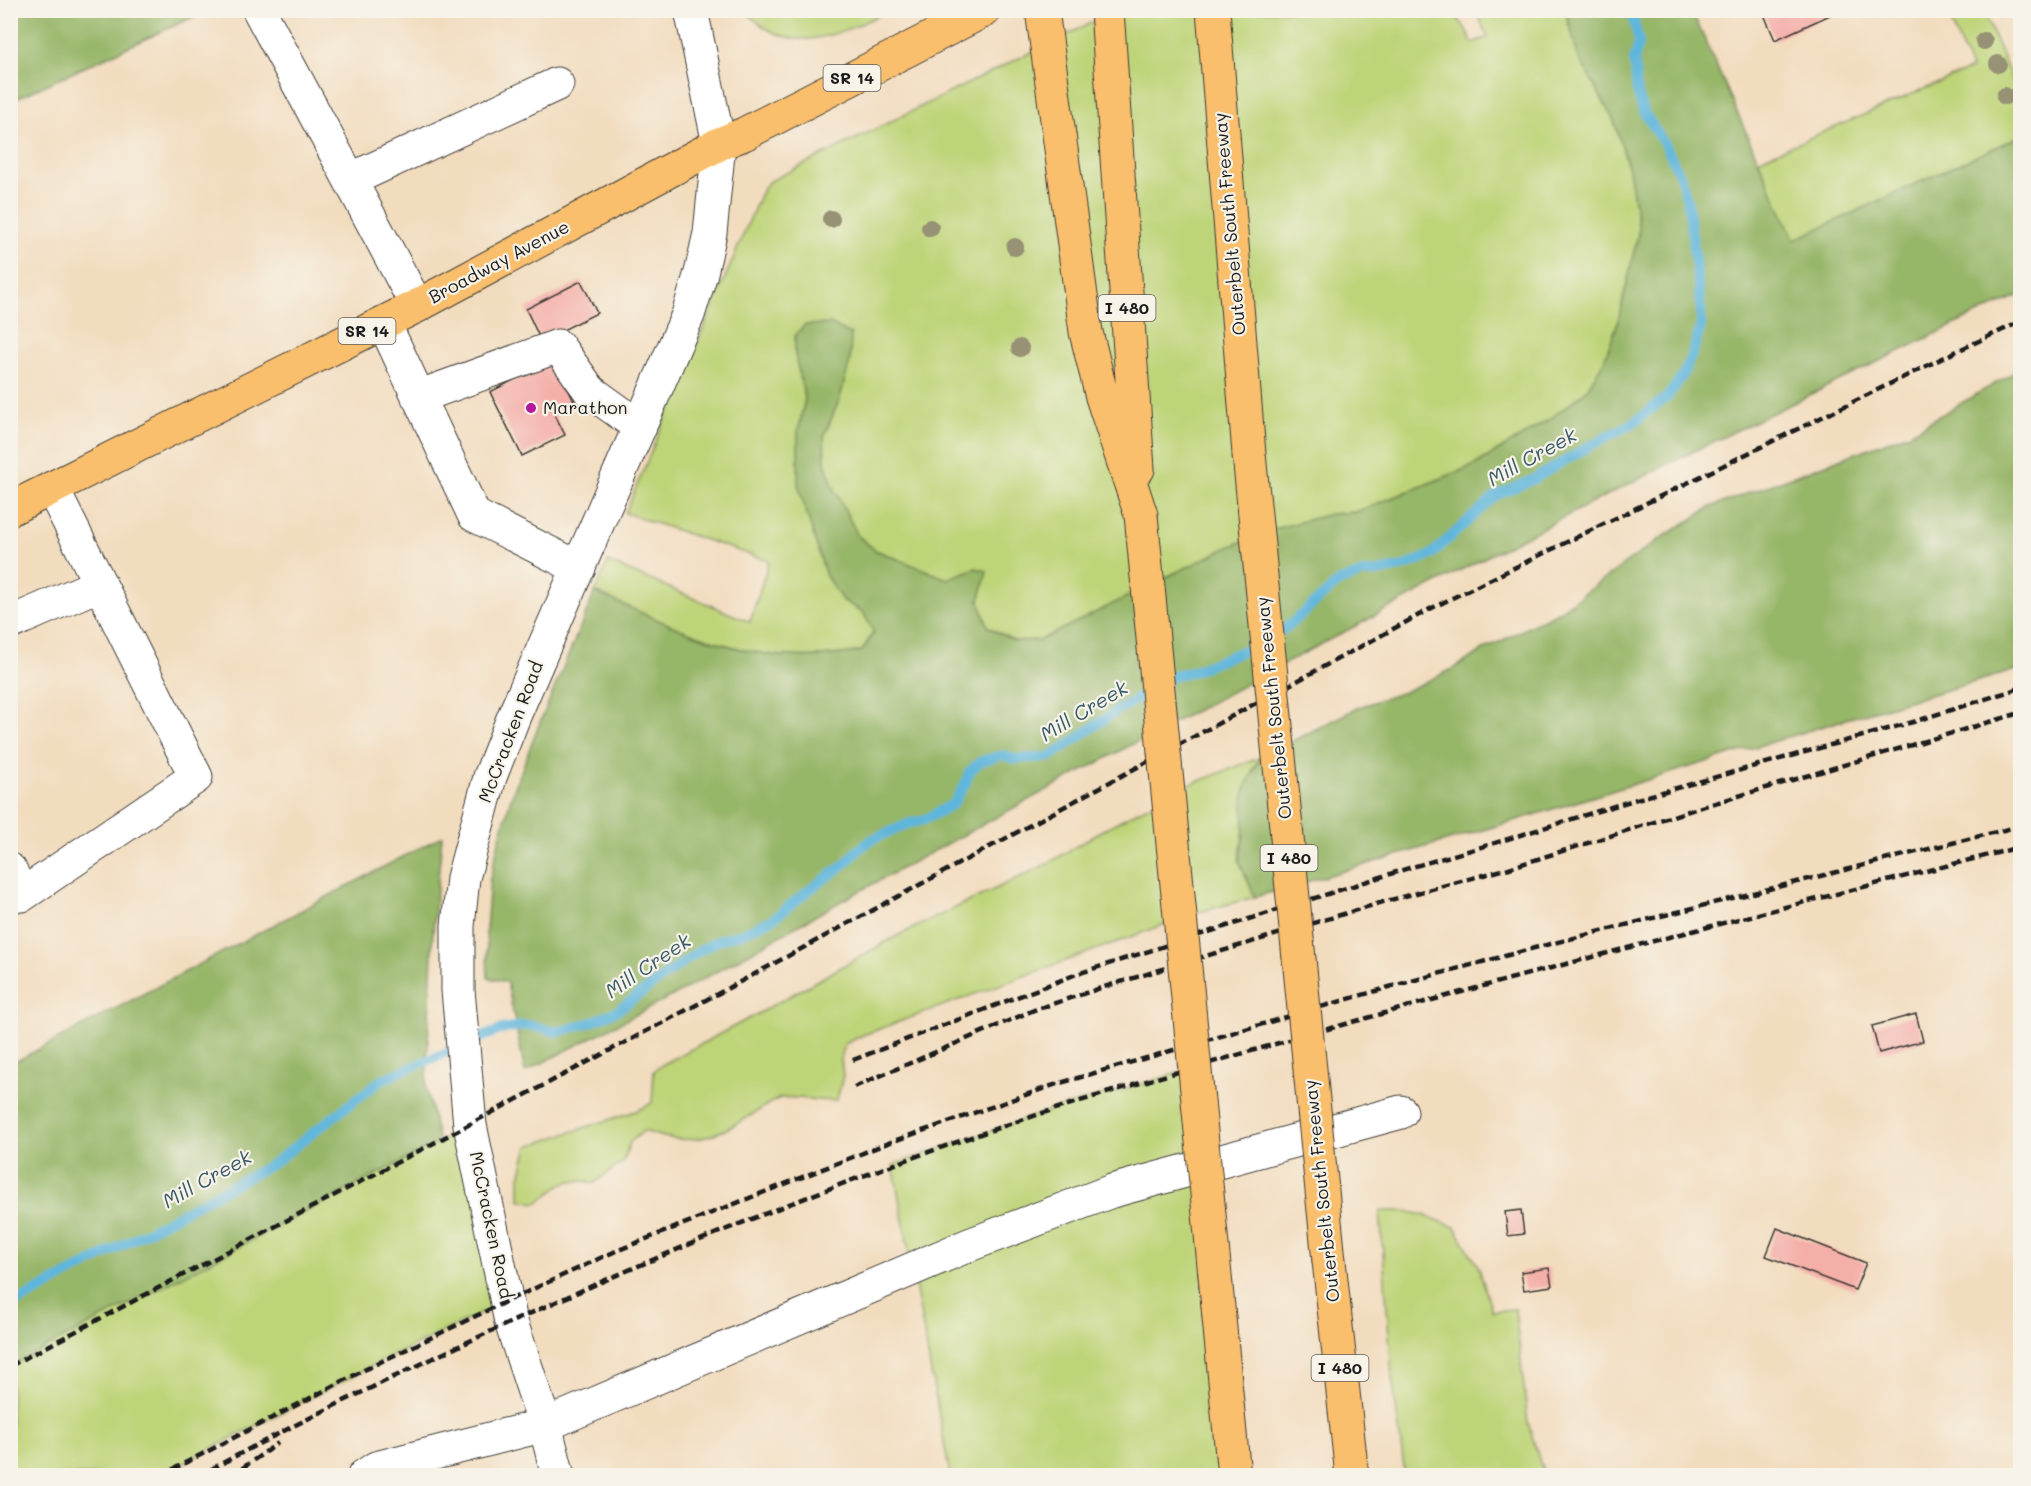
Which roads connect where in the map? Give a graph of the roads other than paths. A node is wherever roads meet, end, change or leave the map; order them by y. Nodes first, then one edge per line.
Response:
1 (259, 10) edge
2 (691, 10) edge
3 (985, 10) edge
4 (1042, 10) edge
5 (1107, 10) edge
6 (1213, 10) edge
7 (557, 84) dead end
8 (719, 144) junction
9 (350, 180) junction
10 (417, 306) junction
11 (384, 323) junction
12 (418, 397) junction
13 (640, 427) junction
14 (52, 488) junction
15 (10, 509) edge
16 (1141, 515) junction
17 (579, 568) junction
18 (100, 584) junction
19 (10, 622) edge
20 (16, 882) edge
21 (1401, 1112) dead end
22 (545, 1425) junction
23 (364, 1476) edge
24 (558, 1476) edge
25 (1234, 1476) edge
26 (1352, 1476) edge

1 - 9 street
2 - 8 street, McCracken Road
3 - 8 main road, Broadway Avenue / SR 14
4 - 16 main road
5 - 16 main road, I 480
6 - 26 main road, Outerbelt South Freeway / I 480, bridge
7 - 9 street
8 - 10 main road, Broadway Avenue / SR 14
8 - 13 street, McCracken Road
9 - 10 street
10 - 11 main road, Broadway Avenue / SR 14
11 - 12 street
11 - 14 main road, Broadway Avenue / SR 14
12 - 13 street
12 - 17 street
13 - 17 street, McCracken Road
14 - 15 main road, Broadway Avenue / SR 14
14 - 18 street
16 - 25 main road, I 480, bridge
17 - 22 street, McCracken Road
18 - 19 street
18 - 20 street
21 - 22 street
22 - 23 street
22 - 24 street, McCracken Road

